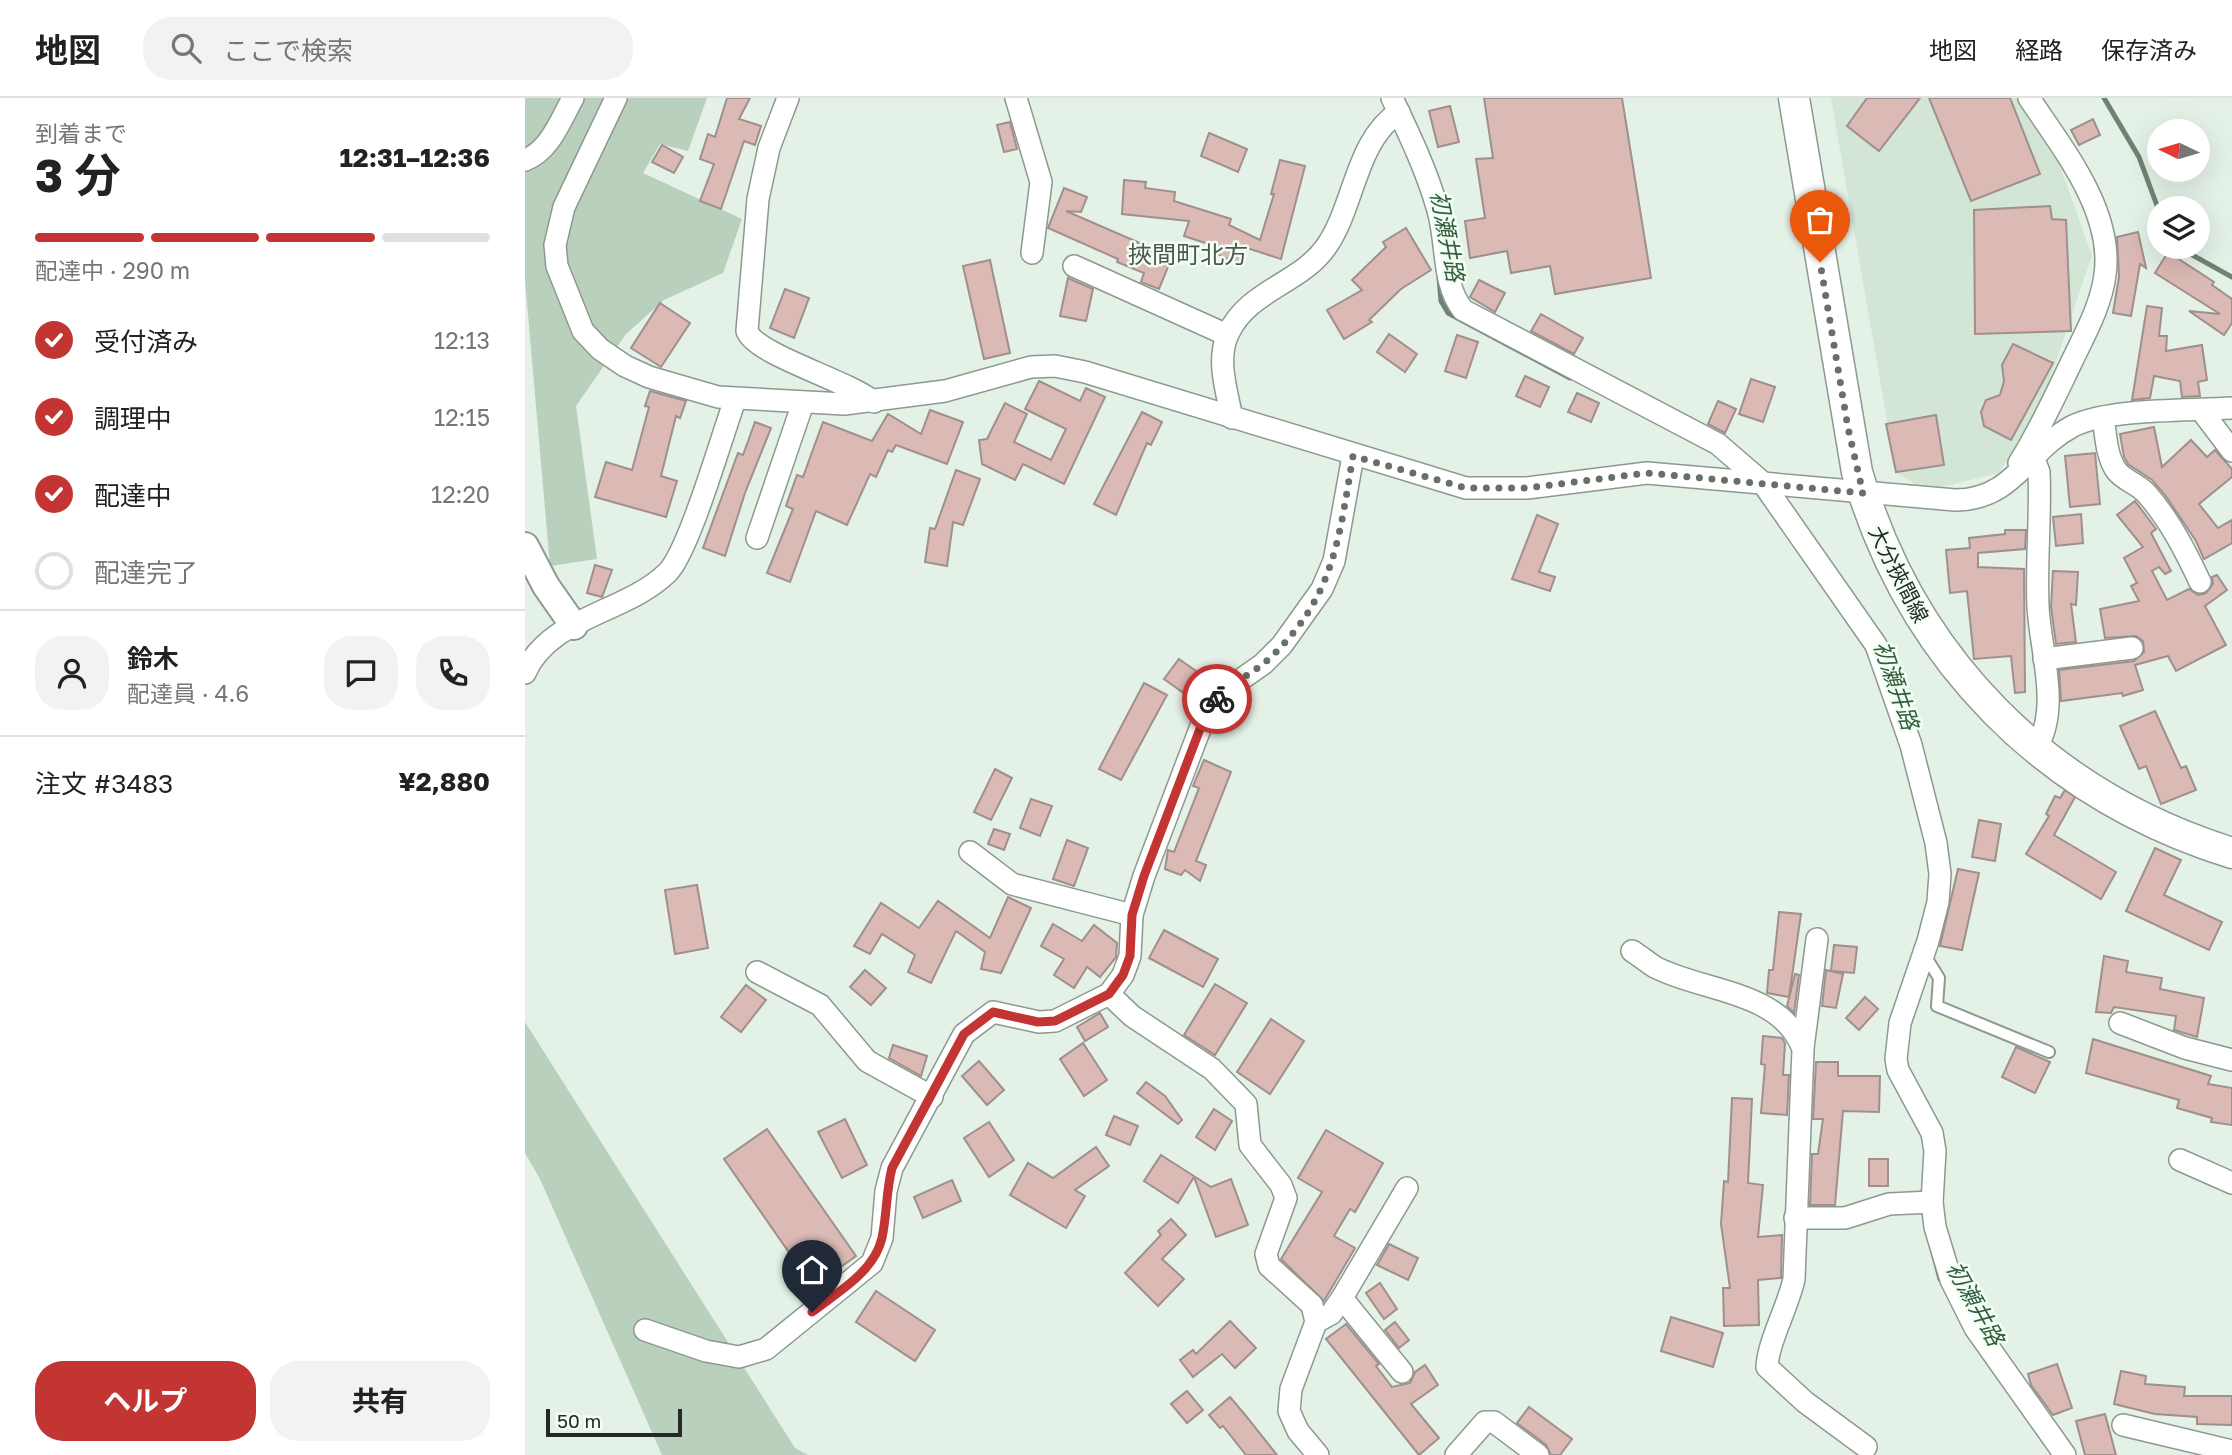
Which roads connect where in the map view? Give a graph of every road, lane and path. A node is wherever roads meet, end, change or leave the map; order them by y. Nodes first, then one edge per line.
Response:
1 (572, 98) edge
2 (616, 98) edge
3 (788, 98) edge
4 (1016, 98) edge
5 (1794, 98) edge
6 (2029, 98) edge
7 (1395, 105) edge
8 (525, 160) edge
9 (1033, 253) dead end
10 (1074, 266) dead end
11 (1227, 335) junction
12 (735, 400) junction
13 (803, 402) junction
14 (874, 402) junction
15 (2232, 408) edge
16 (2201, 410) junction
17 (1232, 418) junction
18 (2103, 418) junction
19 (2232, 451) edge
20 (1353, 456) junction
21 (2034, 459) junction
22 (1751, 481) junction
23 (2002, 487) junction
24 (1863, 493) junction
25 (757, 538) dead end
26 (525, 546) edge
27 (2200, 582) dead end
28 (574, 626) junction
29 (2132, 648) dead end
30 (2044, 659) junction
31 (525, 673) edge
32 (2036, 748) junction
33 (970, 852) dead end
34 (2232, 853) edge
35 (1132, 915) junction
36 (1817, 939) dead end
37 (1632, 951) dead end
38 (1924, 954) junction
39 (757, 972) dead end
40 (1109, 994) junction
41 (2120, 1023) dead end
42 (1803, 1049) junction
43 (2049, 1052) dead end
44 (2232, 1060) edge
45 (932, 1097) junction
46 (2180, 1160) dead end
47 (2232, 1183) edge
48 (1406, 1188) dead end
49 (1933, 1202) junction
50 (1795, 1218) junction
51 (1342, 1298) junction
52 (1316, 1322) junction
53 (645, 1330) dead end
54 (1402, 1373) dead end
55 (2123, 1425) dead end
56 (1866, 1447) dead end
57 (2232, 1451) edge
58 (1318, 1455) edge
59 (1456, 1455) edge
60 (1538, 1455) edge
61 (2065, 1455) edge

1 - 8 street
2 - 12 street
3 - 14 street
4 - 9 street
5 - 24 main road, 大分挾間線
6 - 23 street
7 - 11 street
7 - 22 street
10 - 11 street
11 - 17 street
12 - 13 street
12 - 28 street
13 - 14 street
13 - 25 street
14 - 17 street
15 - 16 street
16 - 18 street
16 - 19 street
17 - 20 street
18 - 21 street
18 - 27 street
20 - 22 street
20 - 35 street
21 - 23 street
21 - 30 street
22 - 24 street
22 - 38 street
23 - 24 street
24 - 32 main road, 大分挾間線
26 - 28 street
28 - 31 street
29 - 30 street
30 - 32 street
32 - 34 main road, 大分挾間線
33 - 35 street
35 - 40 street
36 - 42 street
37 - 42 street
38 - 43 lane
38 - 49 street
39 - 45 street
40 - 45 street
40 - 52 street
41 - 44 street
42 - 50 street
45 - 53 street
46 - 47 street
48 - 51 street
49 - 50 street
49 - 61 street
50 - 56 street
51 - 52 street
51 - 54 street
52 - 58 street
55 - 57 street
59 - 60 street

